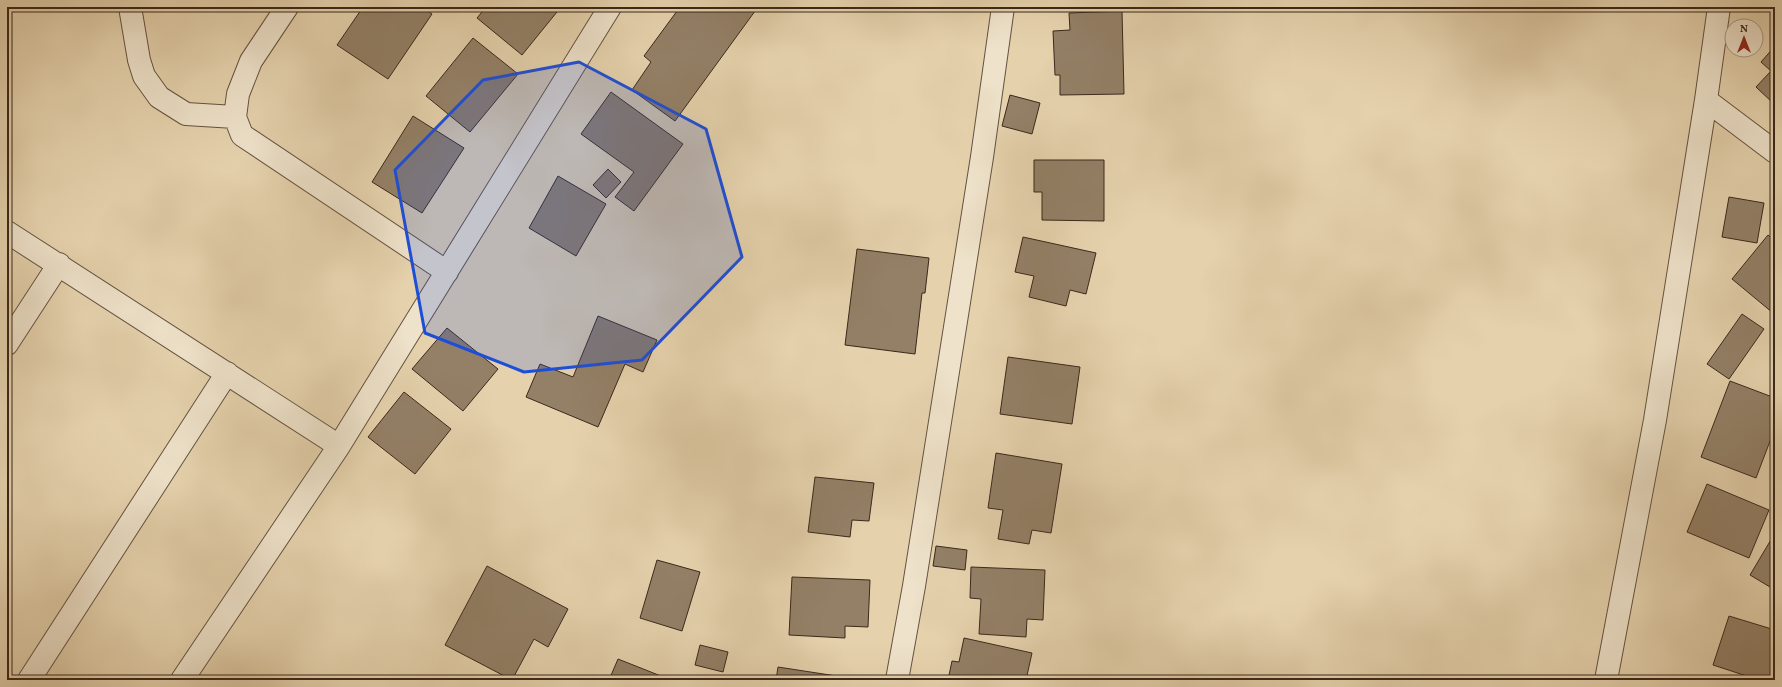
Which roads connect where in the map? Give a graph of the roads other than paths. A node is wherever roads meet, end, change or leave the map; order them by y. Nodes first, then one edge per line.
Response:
1 (130, 7) edge
2 (287, 7) edge
3 (610, 7) edge
4 (1003, 7) edge
5 (1719, 7) edge
6 (1706, 100) junction
7 (235, 117) junction
8 (1775, 152) edge
9 (7, 232) edge
10 (59, 264) junction
11 (447, 272) junction
12 (7, 344) edge
13 (227, 373) junction
14 (339, 446) junction
15 (29, 680) edge
16 (182, 680) edge
17 (897, 680) edge
18 (1606, 680) edge

1 - 7 street
2 - 7 street
3 - 11 street
4 - 17 street
5 - 6 street
6 - 8 street
6 - 18 street
7 - 11 street
9 - 10 street
10 - 12 street
10 - 13 street
11 - 14 street
13 - 14 street
13 - 15 street
14 - 16 street

